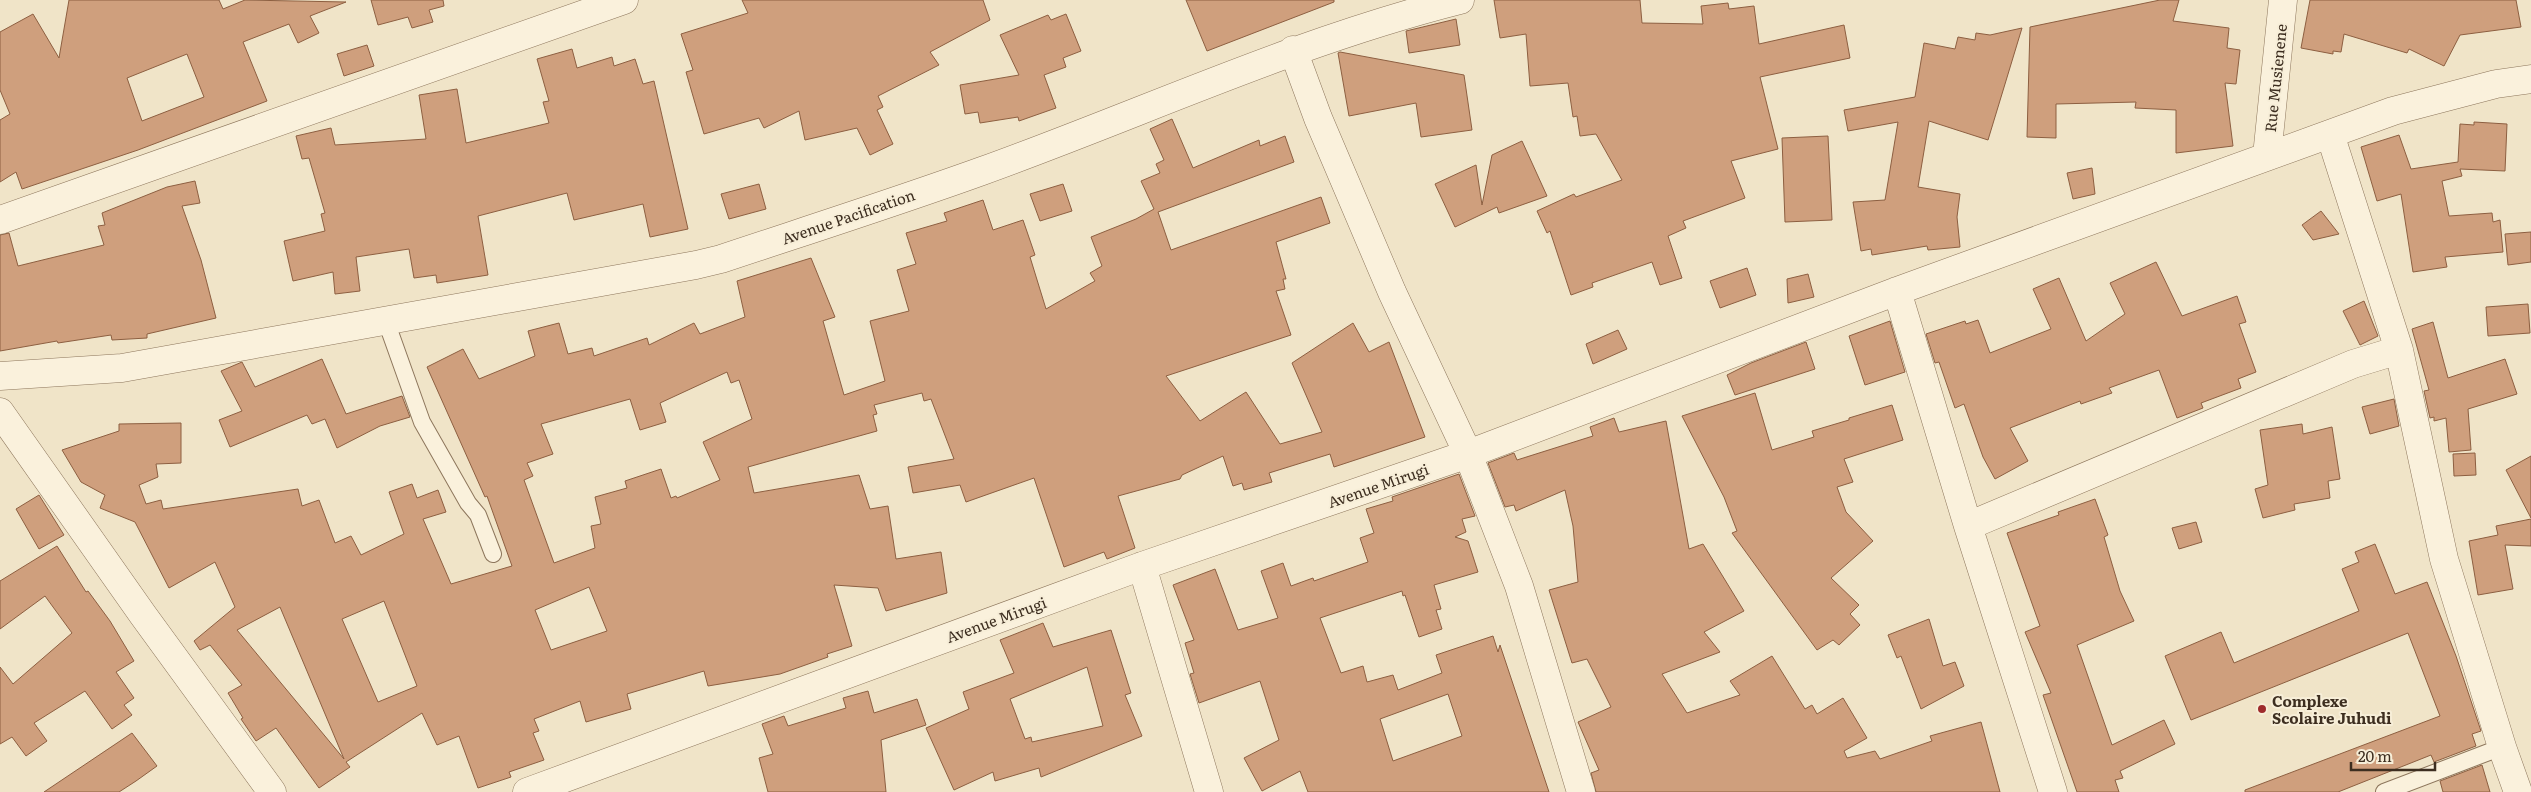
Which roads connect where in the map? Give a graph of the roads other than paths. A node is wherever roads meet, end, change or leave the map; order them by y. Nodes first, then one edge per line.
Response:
1 (624, 0) edge
2 (1460, 0) edge
3 (2283, 0) edge
4 (1387, 9) edge
5 (1293, 50) junction
6 (2531, 78) edge
7 (2330, 134) junction
8 (2267, 156) junction
9 (0, 220) edge
10 (1897, 291) junction
11 (386, 320) junction
12 (2400, 350) junction
13 (0, 376) edge
14 (0, 412) edge
15 (1468, 454) junction
16 (1968, 526) junction
17 (492, 554) dead end
18 (1142, 566) junction
19 (2502, 747) junction
20 (272, 792) edge
21 (527, 792) edge
22 (1209, 792) edge
23 (1581, 792) edge
24 (2053, 792) edge
25 (2384, 792) edge
26 (2518, 792) edge

1 - 9 street
2 - 4 street, Avenue Pacification
3 - 8 street, Rue Musienene
4 - 5 street, Avenue Pacification
5 - 11 street, Avenue Pacification
5 - 15 street
6 - 7 street, Avenue Mirugi
7 - 8 street, Avenue Mirugi
7 - 12 street
8 - 10 street, Avenue Mirugi
10 - 15 street, Avenue Mirugi
10 - 16 street
11 - 13 street, Avenue Pacification
11 - 17 lane
12 - 16 street
12 - 19 street
14 - 20 street
15 - 18 street, Avenue Mirugi
15 - 23 street
16 - 24 street
18 - 21 street, Avenue Mirugi
18 - 22 street
19 - 25 lane
19 - 26 street

